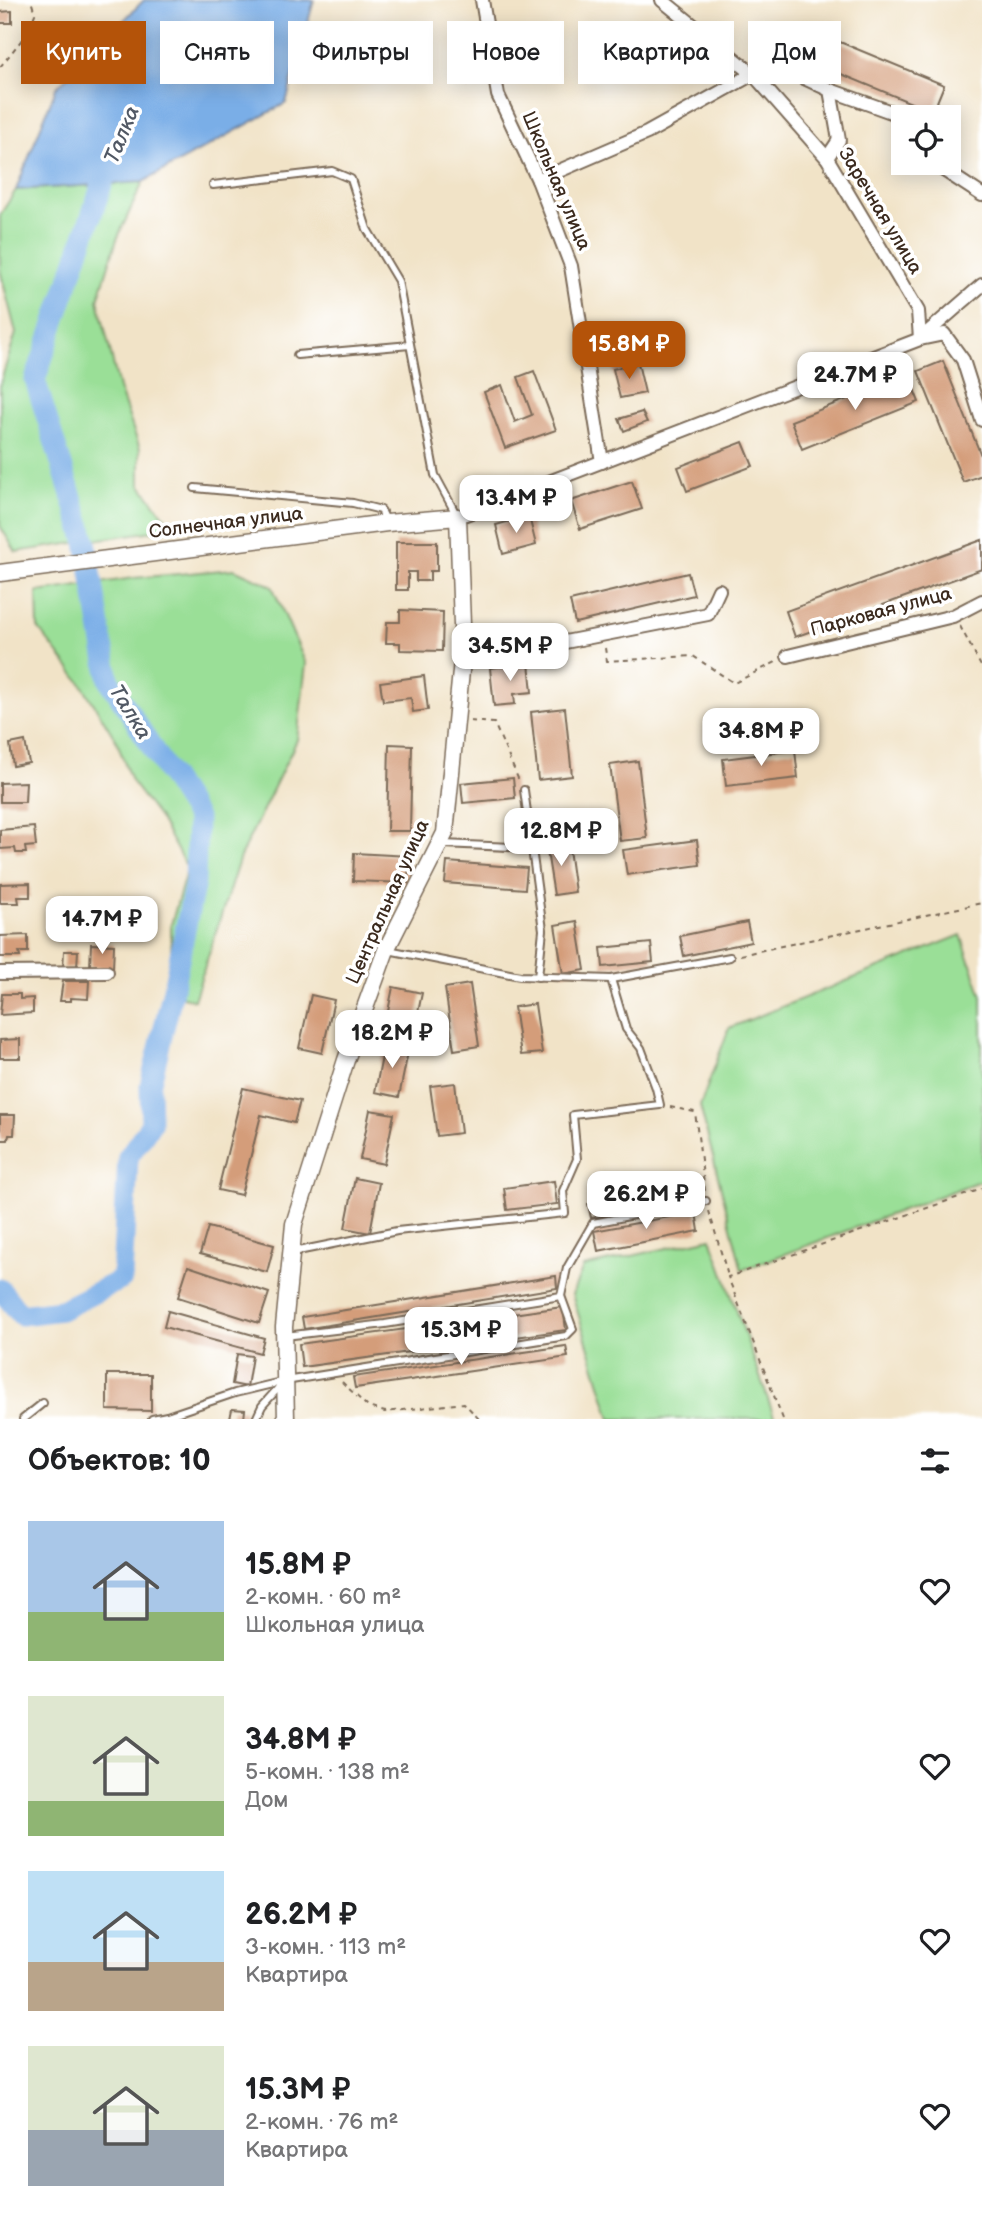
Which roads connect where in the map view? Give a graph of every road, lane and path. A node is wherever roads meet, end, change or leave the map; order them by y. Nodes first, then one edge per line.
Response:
1 (31, 0) edge
2 (482, 0) edge
3 (662, 0) edge
4 (0, 67) edge
5 (748, 70) edge
6 (748, 77) edge
7 (762, 84) edge
8 (817, 84) edge
9 (830, 90) junction
10 (891, 112) edge
11 (827, 158) junction
12 (951, 175) edge
13 (538, 180) junction
14 (213, 185) dead end
15 (982, 195) edge
16 (982, 285) edge
17 (920, 339) junction
18 (410, 345) junction
19 (298, 355) dead end
20 (982, 420) edge
21 (602, 462) junction
22 (195, 488) dead end
23 (458, 517) junction
24 (387, 523) junction
25 (0, 573) edge
26 (719, 590) dead end
27 (982, 601) edge
28 (953, 616) junction
29 (462, 637) junction
30 (605, 643) dead end
31 (788, 656) joint
32 (982, 668) edge
33 (458, 720) junction
34 (524, 790) joint
35 (440, 844) junction
36 (532, 848) junction
37 (982, 903) edge
38 (386, 950) junction
39 (730, 957) joint
40 (107, 972) dead end
41 (0, 973) edge
42 (538, 977) junction
43 (611, 979) junction
44 (660, 1105) junction
45 (982, 1189) edge
46 (706, 1201) junction
47 (291, 1253) junction
48 (728, 1277) junction
49 (561, 1296) junction
50 (285, 1336) junction
51 (333, 1373) junction
52 (285, 1381) junction
53 (43, 1404) dead end
54 (23, 1419) edge
55 (152, 1419) edge
56 (256, 1419) edge
57 (286, 1419) edge
58 (479, 1419) edge
59 (783, 1419) edge

1 - 4 path
2 - 13 street, Школьная улица
3 - 5 street, Заречная улица
6 - 13 street
7 - 11 street, Заречная улица
8 - 9 street
9 - 10 street
9 - 11 street
11 - 17 street, Заречная улица
12 - 15 street
13 - 21 street, Школьная улица
14 - 18 lane
16 - 17 street
17 - 20 street
17 - 21 street
18 - 19 lane
18 - 23 lane
21 - 23 street
22 - 24 lane
23 - 24 street, Солнечная улица
23 - 29 street, Центральная улица
24 - 25 street, Солнечная улица
26 - 29 street
27 - 28 street, Парковая улица
28 - 31 street, Парковая улица
28 - 32 path
29 - 33 street, Центральная улица
30 - 31 path
33 - 34 path
33 - 35 street, Центральная улица
34 - 36 lane
35 - 36 lane
35 - 38 street, Центральная улица
36 - 42 lane
37 - 39 path
38 - 42 lane
38 - 47 street, Центральная улица
39 - 43 lane
40 - 41 street
42 - 43 lane
43 - 44 lane
44 - 46 path
44 - 47 lane
45 - 48 path
46 - 48 path
46 - 49 lane
47 - 50 street, Центральная улица
48 - 59 path
49 - 50 lane
49 - 51 lane
50 - 52 street, Центральная улица
51 - 52 lane
51 - 58 path
52 - 55 lane
52 - 56 lane
52 - 57 street, Центральная улица
53 - 54 lane

